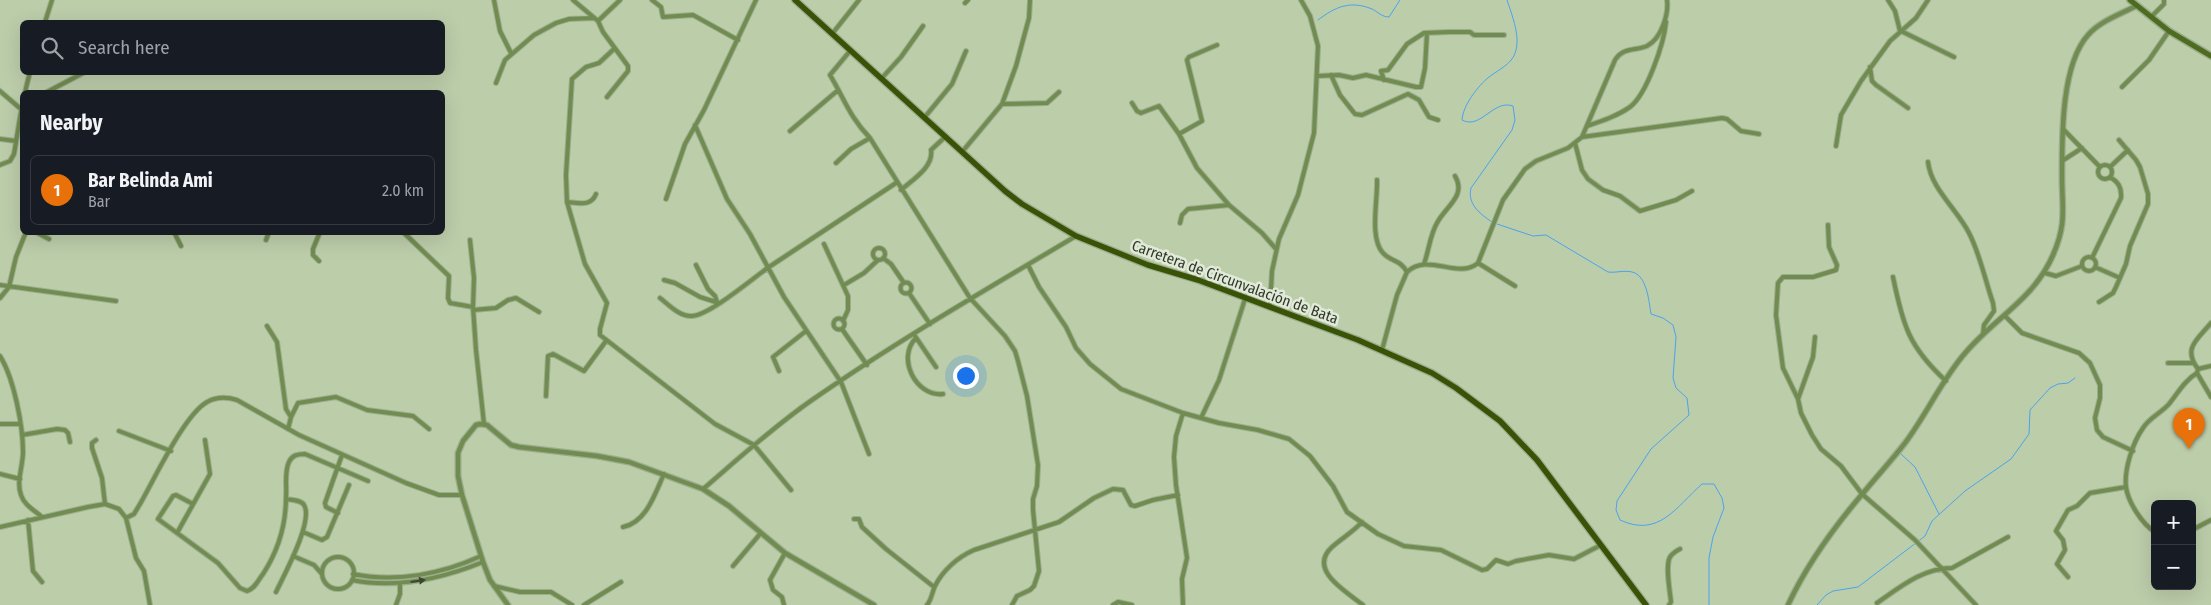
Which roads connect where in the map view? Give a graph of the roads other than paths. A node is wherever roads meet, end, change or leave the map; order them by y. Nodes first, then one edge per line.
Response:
1 (52, 0) edge
2 (494, 0) edge
3 (573, 0) edge
4 (620, 0) edge
5 (652, 0) edge
6 (756, 0) edge
7 (795, 0) edge
8 (859, 0) edge
9 (1030, 0) edge
10 (1301, 0) edge
11 (1667, 0) edge
12 (1888, 0) edge
13 (1928, 0) edge
14 (2130, 0) edge
15 (2164, 0) edge
16 (2136, 6) junction
17 (2151, 17) junction
18 (596, 19) junction
19 (45, 20) edge
20 (1666, 20) junction
21 (923, 26) dead end
22 (1901, 31) junction
23 (2169, 32) junction
24 (1427, 33) junction
25 (832, 34) junction
26 (1504, 35) dead end
27 (738, 40) junction
28 (1217, 45) dead end
29 (615, 48) junction
30 (850, 51) junction
31 (966, 51) dead end
32 (511, 53) junction
33 (2211, 56) edge
34 (1954, 57) dead end
35 (1870, 67) junction
36 (29, 75) edge
37 (79, 75) edge
38 (1331, 75) junction
39 (1318, 76) junction
40 (881, 79) junction
41 (1384, 80) junction
42 (496, 83) dead end
43 (2122, 87) dead end
44 (26, 90) edge
45 (51, 90) edge
46 (0, 91) edge
47 (837, 92) junction
48 (1059, 92) dead end
49 (607, 97) dead end
50 (1132, 103) dead end
51 (1002, 104) junction
52 (20, 106) edge
53 (1908, 108) dead end
54 (924, 118) junction
55 (20, 119) edge
56 (1438, 120) dead end
57 (695, 125) junction
58 (1587, 126) junction
59 (2064, 129) junction
60 (790, 131) dead end
61 (1179, 134) junction
62 (1759, 134) dead end
63 (17, 136) junction
64 (1582, 136) junction
65 (20, 137) edge
66 (945, 137) junction
67 (870, 138) junction
68 (0, 139) edge
69 (2119, 140) dead end
70 (16, 141) junction
71 (1575, 143) junction
72 (1836, 146) dead end
73 (2082, 148) junction
74 (2128, 150) junction
75 (962, 152) junction
76 (2062, 161) junction
77 (1928, 162) dead end
78 (836, 163) dead end
79 (0, 165) edge
80 (2100, 166) junction
81 (2110, 167) junction
82 (1455, 176) dead end
83 (2110, 177) junction
84 (1377, 180) dead end
85 (896, 183) junction
86 (901, 190) junction
87 (1692, 191) dead end
88 (596, 194) dead end
89 (666, 199) dead end
90 (567, 202) junction
91 (1229, 205) junction
92 (1180, 223) dead end
93 (1828, 225) dead end
94 (25, 235) edge
95 (42, 235) edge
96 (176, 235) edge
97 (268, 235) edge
98 (319, 235) edge
99 (406, 235) edge
100 (1076, 236) junction
101 (49, 239) dead end
102 (266, 240) dead end
103 (470, 240) dead end
104 (824, 244) dead end
105 (181, 246) dead end
106 (1276, 249) junction
107 (884, 258) junction
108 (2092, 258) junction
109 (878, 260) junction
110 (319, 261) dead end
111 (1478, 263) junction
112 (1424, 264) junction
113 (696, 265) dead end
114 (1028, 265) junction
115 (2082, 266) junction
116 (768, 268) junction
117 (2095, 268) junction
118 (1407, 272) junction
119 (2045, 273) junction
120 (1893, 278) dead end
121 (2120, 278) junction
122 (664, 280) dead end
123 (904, 283) junction
124 (844, 285) junction
125 (0, 286) edge
126 (1515, 286) dead end
127 (9, 287) junction
128 (909, 293) junction
129 (0, 298) edge
130 (660, 298) dead end
131 (970, 298) junction
132 (1246, 299) junction
133 (116, 301) dead end
134 (718, 302) junction
135 (2099, 302) dead end
136 (1270, 307) junction
137 (473, 308) junction
138 (539, 312) dead end
139 (2005, 316) junction
140 (843, 321) junction
141 (2211, 323) edge
142 (930, 324) junction
143 (267, 326) dead end
144 (842, 329) junction
145 (806, 331) junction
146 (1983, 334) junction
147 (915, 336) junction
148 (1815, 337) dead end
149 (606, 341) junction
150 (1382, 350) junction
151 (0, 356) edge
152 (2193, 362) junction
153 (2168, 363) dead end
154 (867, 365) junction
155 (2211, 366) edge
156 (936, 367) dead end
157 (779, 371) dead end
158 (2197, 371) junction
159 (1946, 381) junction
160 (841, 382) junction
161 (943, 394) dead end
162 (546, 396) dead end
163 (2211, 397) edge
164 (1798, 399) junction
165 (1183, 413) junction
166 (291, 417) junction
167 (1201, 418) junction
168 (0, 424) edge
169 (20, 424) junction
170 (484, 424) junction
171 (288, 429) junction
172 (429, 429) dead end
173 (119, 432) dead end
174 (22, 435) junction
175 (96, 440) dead end
176 (205, 440) dead end
177 (70, 442) dead end
178 (754, 445) junction
179 (2133, 450) junction
180 (170, 451) junction
181 (869, 454) dead end
182 (342, 455) junction
183 (338, 468) junction
184 (0, 474) edge
185 (664, 474) junction
186 (20, 479) junction
187 (368, 481) dead end
188 (349, 485) dead end
189 (2126, 487) junction
190 (703, 489) junction
191 (791, 490) dead end
192 (1862, 494) junction
193 (462, 495) junction
194 (1178, 495) junction
195 (286, 499) junction
196 (105, 504) junction
197 (193, 504) junction
198 (338, 513) junction
199 (42, 516) junction
200 (126, 518) junction
201 (854, 519) dead end
202 (28, 520) junction
203 (2211, 520) edge
204 (1362, 522) junction
205 (0, 527) edge
206 (623, 527) dead end
207 (2151, 528) edge
208 (2196, 528) edge
209 (1034, 530) junction
210 (303, 532) junction
211 (177, 533) junction
212 (760, 534) junction
213 (2008, 537) dead end
214 (1601, 545) junction
215 (1680, 549) dead end
216 (785, 553) junction
217 (294, 556) junction
218 (481, 556) junction
219 (483, 562) junction
220 (324, 564) junction
221 (314, 565) junction
222 (733, 566) dead end
223 (1942, 568) junction
224 (322, 574) junction
225 (353, 574) junction
226 (2068, 577) dead end
227 (352, 580) junction
228 (42, 582) dead end
229 (621, 582) dead end
230 (400, 583) junction
231 (494, 586) junction
232 (934, 587) junction
233 (276, 592) dead end
234 (1877, 603) dead end
235 (150, 605) edge
236 (396, 605) edge
237 (508, 605) edge
238 (572, 605) edge
239 (584, 605) edge
240 (784, 605) edge
241 (874, 605) edge
242 (928, 605) edge
243 (1012, 605) edge
244 (1113, 605) edge
245 (1132, 605) edge
246 (1183, 605) edge
247 (1363, 605) edge
248 (1646, 605) edge
249 (1669, 605) edge
250 (1788, 605) edge
251 (1976, 605) edge

1 - 19 street
2 - 32 street
3 - 18 street
4 - 18 street
5 - 27 street
6 - 27 street
7 - 25 main road, Carretera de Circunvalación de Bata
8 - 25 street
9 - 51 street
10 - 39 street
11 - 20 street
12 - 22 street
13 - 22 street
14 - 16 main road
15 - 17 street
16 - 17 main road
16 - 59 street
17 - 23 main road
18 - 29 street
18 - 32 street
20 - 58 street
20 - 58 street
21 - 40 street
22 - 34 street
22 - 35 street
23 - 33 main road
23 - 43 street
24 - 26 street
24 - 41 street
24 - 41 street
25 - 30 main road, Carretera de Circunvalación de Bata
27 - 57 street
28 - 61 street
29 - 49 street
29 - 90 street
30 - 40 main road, Carretera de Circunvalación de Bata
30 - 47 street
31 - 54 street
32 - 42 street
35 - 53 street
35 - 72 street
36 - 44 street
37 - 45 street
38 - 39 street
38 - 41 street
38 - 56 street
39 - 106 street
40 - 54 main road, Carretera de Circunvalación de Bata
46 - 52 street
47 - 60 street
47 - 67 street
48 - 51 street
50 - 61 street
51 - 75 street
54 - 66 main road, Carretera de Circunvalación de Bata
55 - 63 street
57 - 89 street
57 - 116 street
58 - 64 street
59 - 73 street
59 - 76 street
61 - 91 street
62 - 64 street
63 - 65 street
63 - 70 street
64 - 71 street
66 - 75 main road, Carretera de Circunvalación de Bata
66 - 86 street
67 - 78 street
67 - 85 street
68 - 70 street
69 - 74 street
70 - 79 street
71 - 87 street
71 - 111 street
73 - 76 street
73 - 80 street
74 - 81 street
74 - 121 street
75 - 100 main road, Carretera de Circunvalación de Bata
76 - 119 street
77 - 146 street
80 - 81 street
80 - 83 street
81 - 83 street
82 - 112 street
83 - 108 street
84 - 118 street
85 - 86 street
85 - 116 street
86 - 131 street
88 - 90 street
90 - 149 street
91 - 92 street
91 - 106 street
93 - 164 street
94 - 127 street
95 - 101 street
96 - 105 street
97 - 102 street
98 - 110 street
99 - 137 street
100 - 114 street
100 - 132 main road, Carretera de Circunvalación de Bata
103 - 137 street
104 - 124 street
106 - 136 street
107 - 109 street
107 - 109 street
107 - 123 street
108 - 115 street
108 - 117 street
109 - 124 street
111 - 112 street
111 - 126 street
112 - 118 street
113 - 134 street
114 - 131 street
114 - 165 street
115 - 117 street
115 - 119 street
116 - 134 street
116 - 145 street
117 - 121 street
118 - 150 street
119 - 139 street
120 - 159 street
121 - 135 street
122 - 134 street
123 - 128 street
123 - 128 street
124 - 140 street
125 - 127 street
127 - 129 street
127 - 133 street
128 - 142 street
130 - 134 street
131 - 142 street
131 - 209 street
132 - 136 main road, Carretera de Circunvalación de Bata
132 - 167 street
136 - 150 main road, Carretera de Circunvalación de Bata
137 - 138 street
137 - 170 street
139 - 146 street
139 - 179 street
140 - 144 street
140 - 144 street
141 - 152 street
142 - 147 street
143 - 166 street
144 - 154 street
145 - 157 street
145 - 160 street
146 - 159 street
147 - 154 street
147 - 156 street
147 - 161 street
148 - 164 street
149 - 162 street
149 - 178 street
150 - 214 main road, Carretera de Circunvalación de Bata
151 - 169 street
152 - 153 street
152 - 158 street
154 - 160 street
155 - 158 street
158 - 163 street
158 - 179 street
159 - 192 street
160 - 178 street
160 - 181 street
164 - 192 street
165 - 167 street
165 - 194 street
166 - 171 street
166 - 172 street
167 - 204 street
168 - 169 street
169 - 174 street
170 - 185 street
170 - 193 street
171 - 180 street
171 - 182 street
173 - 180 street
174 - 177 street
174 - 186 street
175 - 196 street
176 - 197 street
178 - 190 street
178 - 191 street
179 - 189 street
180 - 200 street
182 - 183 street
182 - 193 street
183 - 187 street
183 - 195 street
183 - 198 street
184 - 186 street
185 - 190 street
185 - 206 street
186 - 199 street
188 - 198 street
189 - 207 street
189 - 226 street
190 - 212 street
192 - 223 street
192 - 250 street
193 - 218 street
194 - 209 street
194 - 246 street
195 - 210 street
195 - 211 street
196 - 199 street
196 - 200 street
197 - 211 street
197 - 211 street
198 - 210 street
199 - 202 street
200 - 235 street
201 - 232 street
202 - 205 street
202 - 228 street
203 - 208 street
204 - 214 street
204 - 247 street
209 - 232 street
209 - 243 street
210 - 217 street
212 - 216 street
212 - 222 street
213 - 223 street
214 - 248 main road, Carretera de Circunvalación de Bata
215 - 249 street
216 - 240 street
216 - 241 street
217 - 221 street
217 - 233 street
218 - 219 street
218 - 225 street
230 -> 219 street
219 - 231 street
220 - 221 street
220 - 224 street
220 - 225 street
221 - 224 street
223 - 234 street
223 - 251 street
224 - 227 street
225 - 227 street
227 - 230 street
229 - 239 street
230 - 236 street
231 - 237 street
231 - 238 street
232 - 242 street
244 - 245 street

